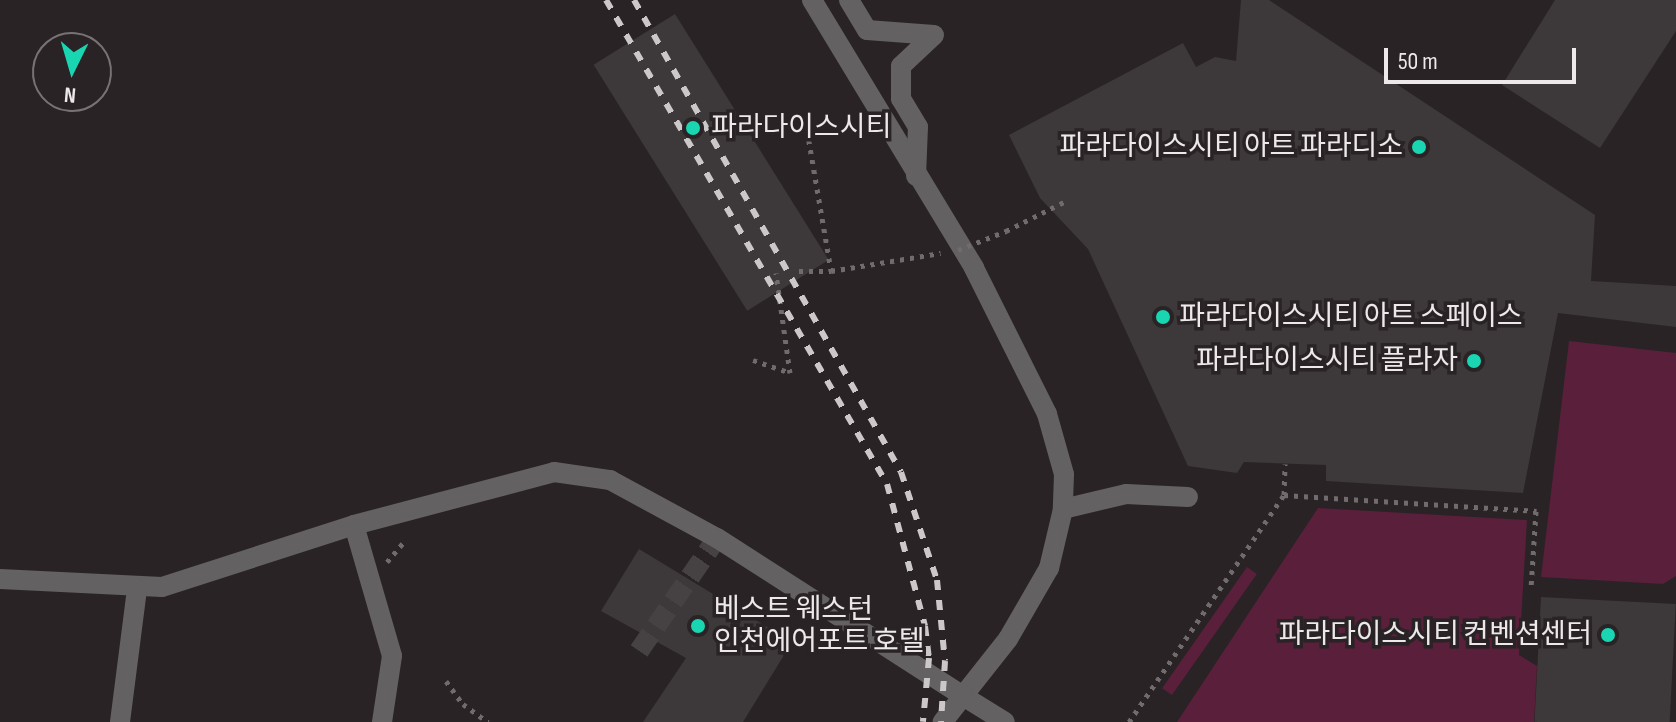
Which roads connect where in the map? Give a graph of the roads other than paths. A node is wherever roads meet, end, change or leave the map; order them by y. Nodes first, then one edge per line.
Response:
1 (812, 0) edge
2 (849, 0) edge
3 (916, 177) junction
4 (1188, 497) dead end
5 (1063, 509) junction
6 (354, 525) junction
7 (0, 579) edge
8 (137, 589) junction
9 (963, 696) junction
10 (120, 722) edge
11 (382, 722) edge
12 (943, 722) edge
13 (1005, 722) edge

1 - 3 street
2 - 3 street
3 - 5 street
4 - 5 street
5 - 9 street
6 - 8 street
6 - 9 street
6 - 11 street
7 - 8 street
8 - 10 street
9 - 12 street
9 - 13 street

